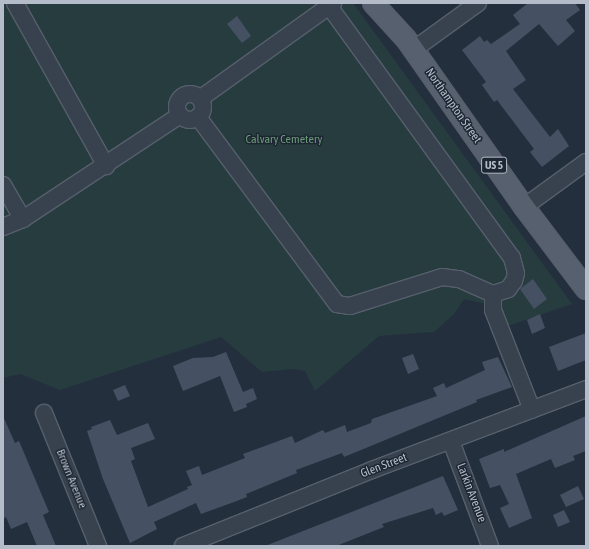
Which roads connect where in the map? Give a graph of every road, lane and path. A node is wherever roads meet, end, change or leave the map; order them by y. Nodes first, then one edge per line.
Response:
1 (15, 3) edge
2 (373, 3) edge
3 (386, 3) edge
4 (478, 3) edge
5 (331, 5) edge
6 (409, 45) junction
7 (200, 98) junction
8 (180, 115) junction
9 (198, 117) junction
10 (586, 162) edge
11 (106, 166) junction
12 (3, 185) edge
13 (524, 207) junction
14 (23, 219) junction
15 (3, 227) edge
16 (586, 289) edge
17 (493, 294) junction
18 (586, 389) edge
19 (532, 410) junction
20 (44, 413) dead end
21 (451, 440) junction
22 (98, 546) edge
23 (183, 546) edge
24 (490, 546) edge

1 - 11 street
2 - 6 main road, Northampton Street / US 5
3 - 6 main road, Northampton Street / US 5
4 - 6 street
5 - 7 street
5 - 17 street
6 - 13 main road, Northampton Street / US 5
7 - 8 street
7 - 9 street
8 - 9 street
8 - 11 street
9 - 17 street
10 - 13 street
11 - 14 street
12 - 14 street
13 - 16 main road, Northampton Street / US 5
14 - 15 street
17 - 19 street
18 - 19 street, Glen Street
19 - 21 street, Glen Street
20 - 22 street, Brown Avenue
21 - 23 street, Glen Street
21 - 24 street, Larkin Avenue

